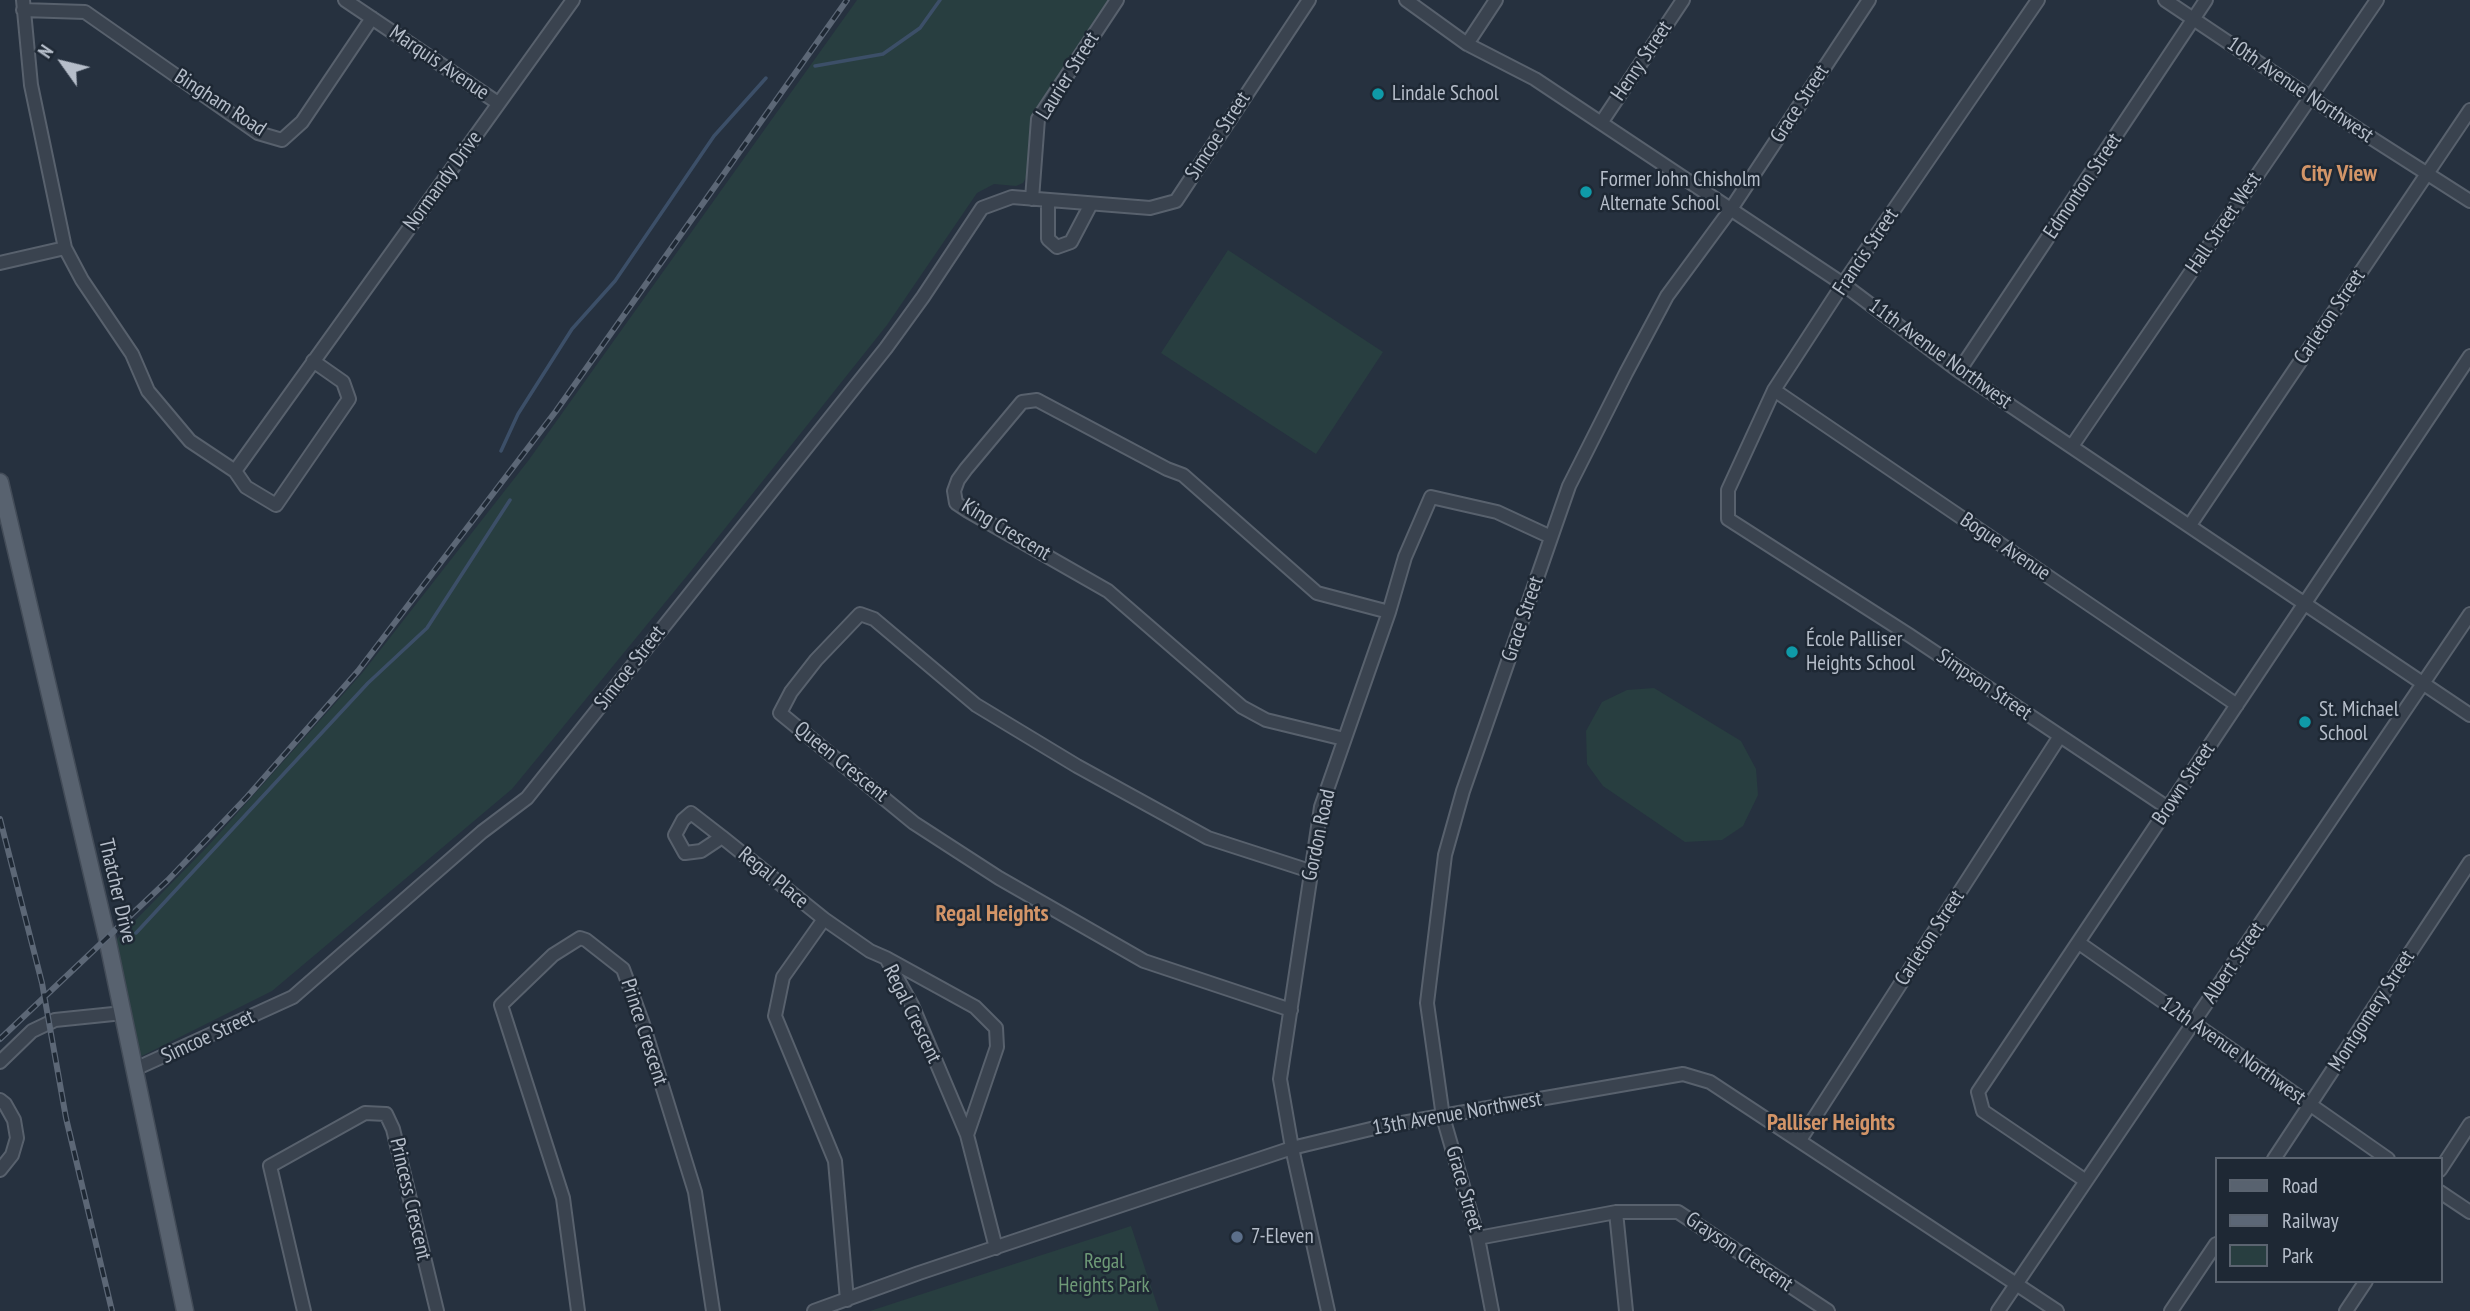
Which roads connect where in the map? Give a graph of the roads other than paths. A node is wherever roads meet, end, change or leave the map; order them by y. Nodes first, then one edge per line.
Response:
1 (345, 0) edge
2 (573, 0) edge
3 (1117, 0) edge
4 (1308, 0) edge
5 (1405, 0) edge
6 (1496, 0) edge
7 (1683, 0) edge
8 (1869, 0) edge
9 (2038, 0) edge
10 (2165, 0) edge
11 (2206, 0) edge
12 (2376, 0) edge
13 (23, 5) edge
14 (372, 18) junction
15 (2193, 19) junction
16 (1467, 44) junction
17 (2310, 96) junction
18 (498, 103) junction
19 (2470, 110) edge
20 (1601, 123) junction
21 (2427, 174) junction
22 (1032, 199) junction
23 (1048, 201) junction
24 (2470, 201) edge
25 (1091, 204) junction
26 (1731, 209) junction
27 (65, 248) junction
28 (0, 263) edge
29 (1843, 284) junction
30 (2470, 356) edge
31 (313, 361) junction
32 (1959, 371) junction
33 (1774, 390) junction
34 (2072, 446) junction
35 (235, 471) junction
36 (0, 482) edge
37 (1728, 519) joint
38 (2190, 524) junction
39 (1551, 537) junction
40 (2303, 604) junction
41 (1389, 612) junction
42 (2470, 614) edge
43 (2423, 684) junction
44 (2237, 705) junction
45 (2470, 715) edge
46 (2060, 736) junction
47 (1344, 739) junction
48 (2168, 808) junction
49 (722, 836) dead end
50 (2470, 862) edge
51 (1310, 872) junction
52 (824, 919) junction
53 (2079, 943) junction
54 (887, 958) junction
55 (1291, 1010) junction
56 (123, 1013) junction
57 (2193, 1023) junction
58 (0, 1062) edge
59 (135, 1069) junction
60 (0, 1100) edge
61 (2310, 1106) junction
62 (1443, 1117) junction
63 (2470, 1124) edge
64 (967, 1135) junction
65 (1800, 1140) junction
66 (1292, 1148) junction
67 (2275, 1157) edge
68 (2385, 1157) edge
69 (2442, 1167) edge
70 (0, 1170) edge
71 (2086, 1181) junction
72 (2442, 1193) edge
73 (1616, 1212) junction
74 (2470, 1212) edge
75 (1478, 1238) junction
76 (2214, 1247) edge
77 (996, 1248) junction
78 (2365, 1283) edge
79 (2017, 1284) junction
80 (847, 1300) junction
81 (185, 1311) edge
82 (304, 1311) edge
83 (437, 1311) edge
84 (579, 1311) edge
85 (713, 1311) edge
86 (814, 1311) edge
87 (1328, 1311) edge
88 (1492, 1311) edge
89 (1626, 1311) edge
90 (1828, 1311) edge
91 (1998, 1311) edge
92 (2057, 1311) edge
93 (2171, 1311) edge
94 (2346, 1311) edge

1 - 14 street, Marquis Avenue
2 - 18 street, Normandy Drive
3 - 22 street, Laurier Street
4 - 25 street, Simcoe Street
5 - 16 street, 11th Avenue Northwest
6 - 16 street
7 - 20 street, Henry Street
8 - 26 street, Grace Street
9 - 29 street, Francis Street
10 - 15 street, 10th Avenue Northwest
11 - 15 street, Edmonton Street
12 - 17 street, Hall Street West
13 - 14 street, Bingham Road
13 - 27 street
14 - 18 street, Marquis Avenue
15 - 17 street, 10th Avenue Northwest
15 - 32 street, Edmonton Street
16 - 20 street, 11th Avenue Northwest
17 - 21 street, 10th Avenue Northwest
17 - 34 street, Hall Street West
18 - 31 street, Normandy Drive
19 - 21 street, Carleton Street
20 - 26 street, 11th Avenue Northwest
21 - 24 street, 10th Avenue Northwest
21 - 38 street, Carleton Street
22 - 23 street, Simcoe Street
22 - 59 street, Simcoe Street
23 - 25 street, Simcoe Street
23 - 25 street
26 - 29 street, 11th Avenue Northwest
26 - 39 street, Grace Street
27 - 28 street
27 - 35 street
29 - 32 street, 11th Avenue Northwest
29 - 33 street, Francis Street
30 - 40 street, Brown Street
31 - 35 street, Normandy Drive
31 - 35 street
32 - 34 street, 11th Avenue Northwest
33 - 37 street, Francis Street
33 - 44 street, Bogue Avenue
34 - 38 street, 11th Avenue Northwest
36 - 56 main road, Thatcher Drive
37 - 46 street, Simpson Street
38 - 40 street, 11th Avenue Northwest
39 - 41 street, Gordon Road
39 - 62 street, Grace Street
40 - 43 street, 11th Avenue Northwest
40 - 44 street, Brown Street
41 - 47 street, Gordon Road
41 - 47 street, King Crescent
42 - 43 street, Albert Street
43 - 45 street, 11th Avenue Northwest
43 - 57 street, Albert Street
44 - 48 street, Brown Street
46 - 48 street, Simpson Street
46 - 65 street, Carleton Street
47 - 51 street, Gordon Road
48 - 53 street, Brown Street
49 - 52 street, Regal Place
50 - 61 street, Montgomery Street
51 - 55 street, Gordon Road
51 - 55 street, Queen Crescent
52 - 54 street, Regal Crescent
52 - 80 street
53 - 57 street, 12th Avenue Northwest
53 - 71 street, Brown Street
54 - 64 street, Regal Crescent
54 - 64 street
55 - 66 street, Gordon Road
56 - 58 street
56 - 59 main road, Thatcher Drive
57 - 61 street, 12th Avenue Northwest
57 - 71 street, Albert Street
59 - 81 main road, Thatcher Drive
60 - 70 street
61 - 67 street, Montgomery Street
61 - 68 street, 12th Avenue Northwest
62 - 65 street, 13th Avenue Northwest
62 - 66 street, 13th Avenue Northwest
62 - 75 street, Grace Street
63 - 69 street
64 - 77 street, Regal Crescent
65 - 79 street, 13th Avenue Northwest
66 - 77 street, 13th Avenue Northwest
66 - 87 street, Gordon Road
71 - 79 street, Albert Street
72 - 74 street
73 - 75 street, Grayson Crescent
73 - 89 street
73 - 90 street, Grayson Crescent
75 - 88 street, Grace Street
76 - 93 street
77 - 80 street, 13th Avenue Northwest
78 - 94 street
79 - 91 street, Albert Street
79 - 92 street, 13th Avenue Northwest
80 - 86 street, 13th Avenue Northwest
82 - 83 street, Princess Crescent
84 - 85 street, Prince Crescent

